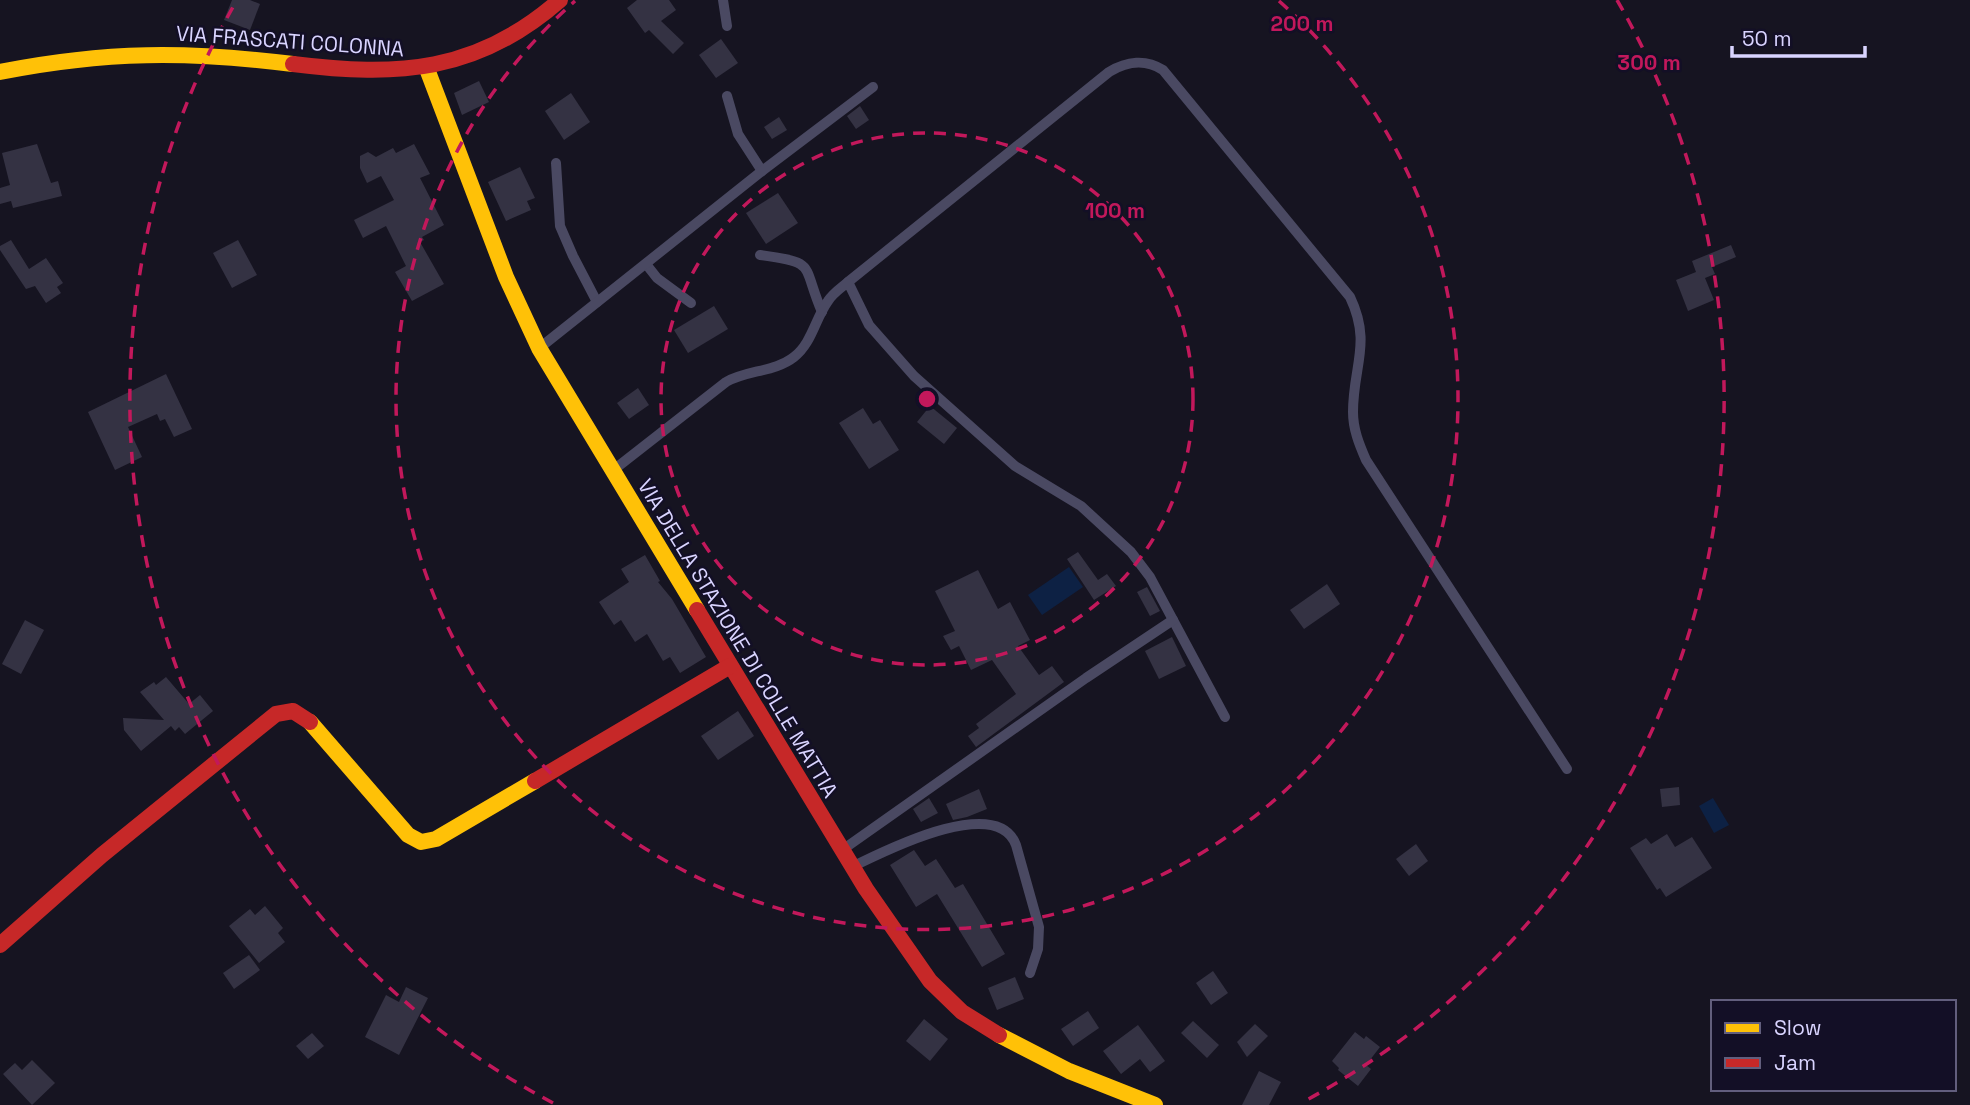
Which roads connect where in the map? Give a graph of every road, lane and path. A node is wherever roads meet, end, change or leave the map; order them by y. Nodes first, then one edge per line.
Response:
1 (560, 0) edge
2 (723, 0) edge
3 (727, 26) dead end
4 (427, 69) junction
5 (0, 72) edge
6 (873, 87) dead end
7 (727, 96) dead end
8 (556, 163) dead end
9 (762, 171) junction
10 (760, 255) dead end
11 (646, 264) junction
12 (848, 282) junction
13 (597, 302) junction
14 (691, 303) dead end
15 (822, 312) junction
16 (539, 348) junction
17 (612, 470) junction
18 (1174, 620) junction
19 (730, 666) junction
20 (1225, 717) dead end
21 (1567, 769) dead end
22 (842, 850) junction
23 (853, 867) junction
24 (0, 944) edge
25 (1030, 973) dead end
26 (1155, 1105) edge

1 - 4 street, VIA FRASCATI COLONNA
2 - 3 lane
4 - 5 street, VIA FRASCATI COLONNA
4 - 16 street, VIA DELLA STAZIONE DI COLLE MATTIA
6 - 9 lane
7 - 9 lane
8 - 13 lane
9 - 11 lane
10 - 15 lane
11 - 13 lane
11 - 14 lane
12 - 15 lane
12 - 18 lane
12 - 21 lane
13 - 16 lane
15 - 17 lane
16 - 17 street, VIA DELLA STAZIONE DI COLLE MATTIA
17 - 19 street, VIA DELLA STAZIONE DI COLLE MATTIA
18 - 20 lane
18 - 22 lane
19 - 22 street, VIA DELLA STAZIONE DI COLLE MATTIA
19 - 24 street
22 - 23 street, VIA DELLA STAZIONE DI COLLE MATTIA
23 - 25 lane
23 - 26 street, VIA DELLA STAZIONE DI COLLE MATTIA

